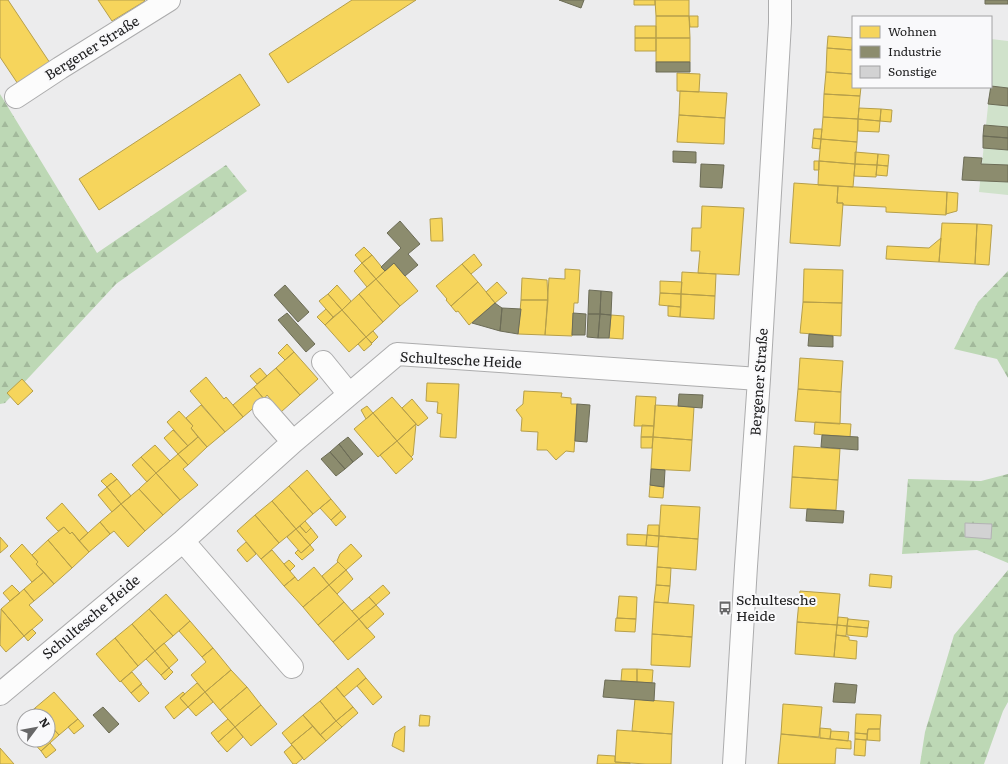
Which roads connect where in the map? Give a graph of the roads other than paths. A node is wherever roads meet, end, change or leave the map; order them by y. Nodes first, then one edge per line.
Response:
1 (169, 0) edge
2 (780, 0) edge
3 (16, 97) dead end
4 (323, 362) dead end
5 (759, 380) junction
6 (349, 394) junction
7 (264, 409) dead end
8 (293, 442) junction
9 (183, 540) junction
10 (292, 667) dead end
11 (0, 694) edge
12 (734, 764) edge

1 - 3 street, Bergener Straße
2 - 5 street, Bergener Straße
4 - 6 street
5 - 6 street, Schultesche Heide
5 - 12 street, Bergener Straße
6 - 8 street, Schultesche Heide
7 - 8 street
8 - 9 street, Schultesche Heide
9 - 10 street
9 - 11 street, Schultesche Heide

